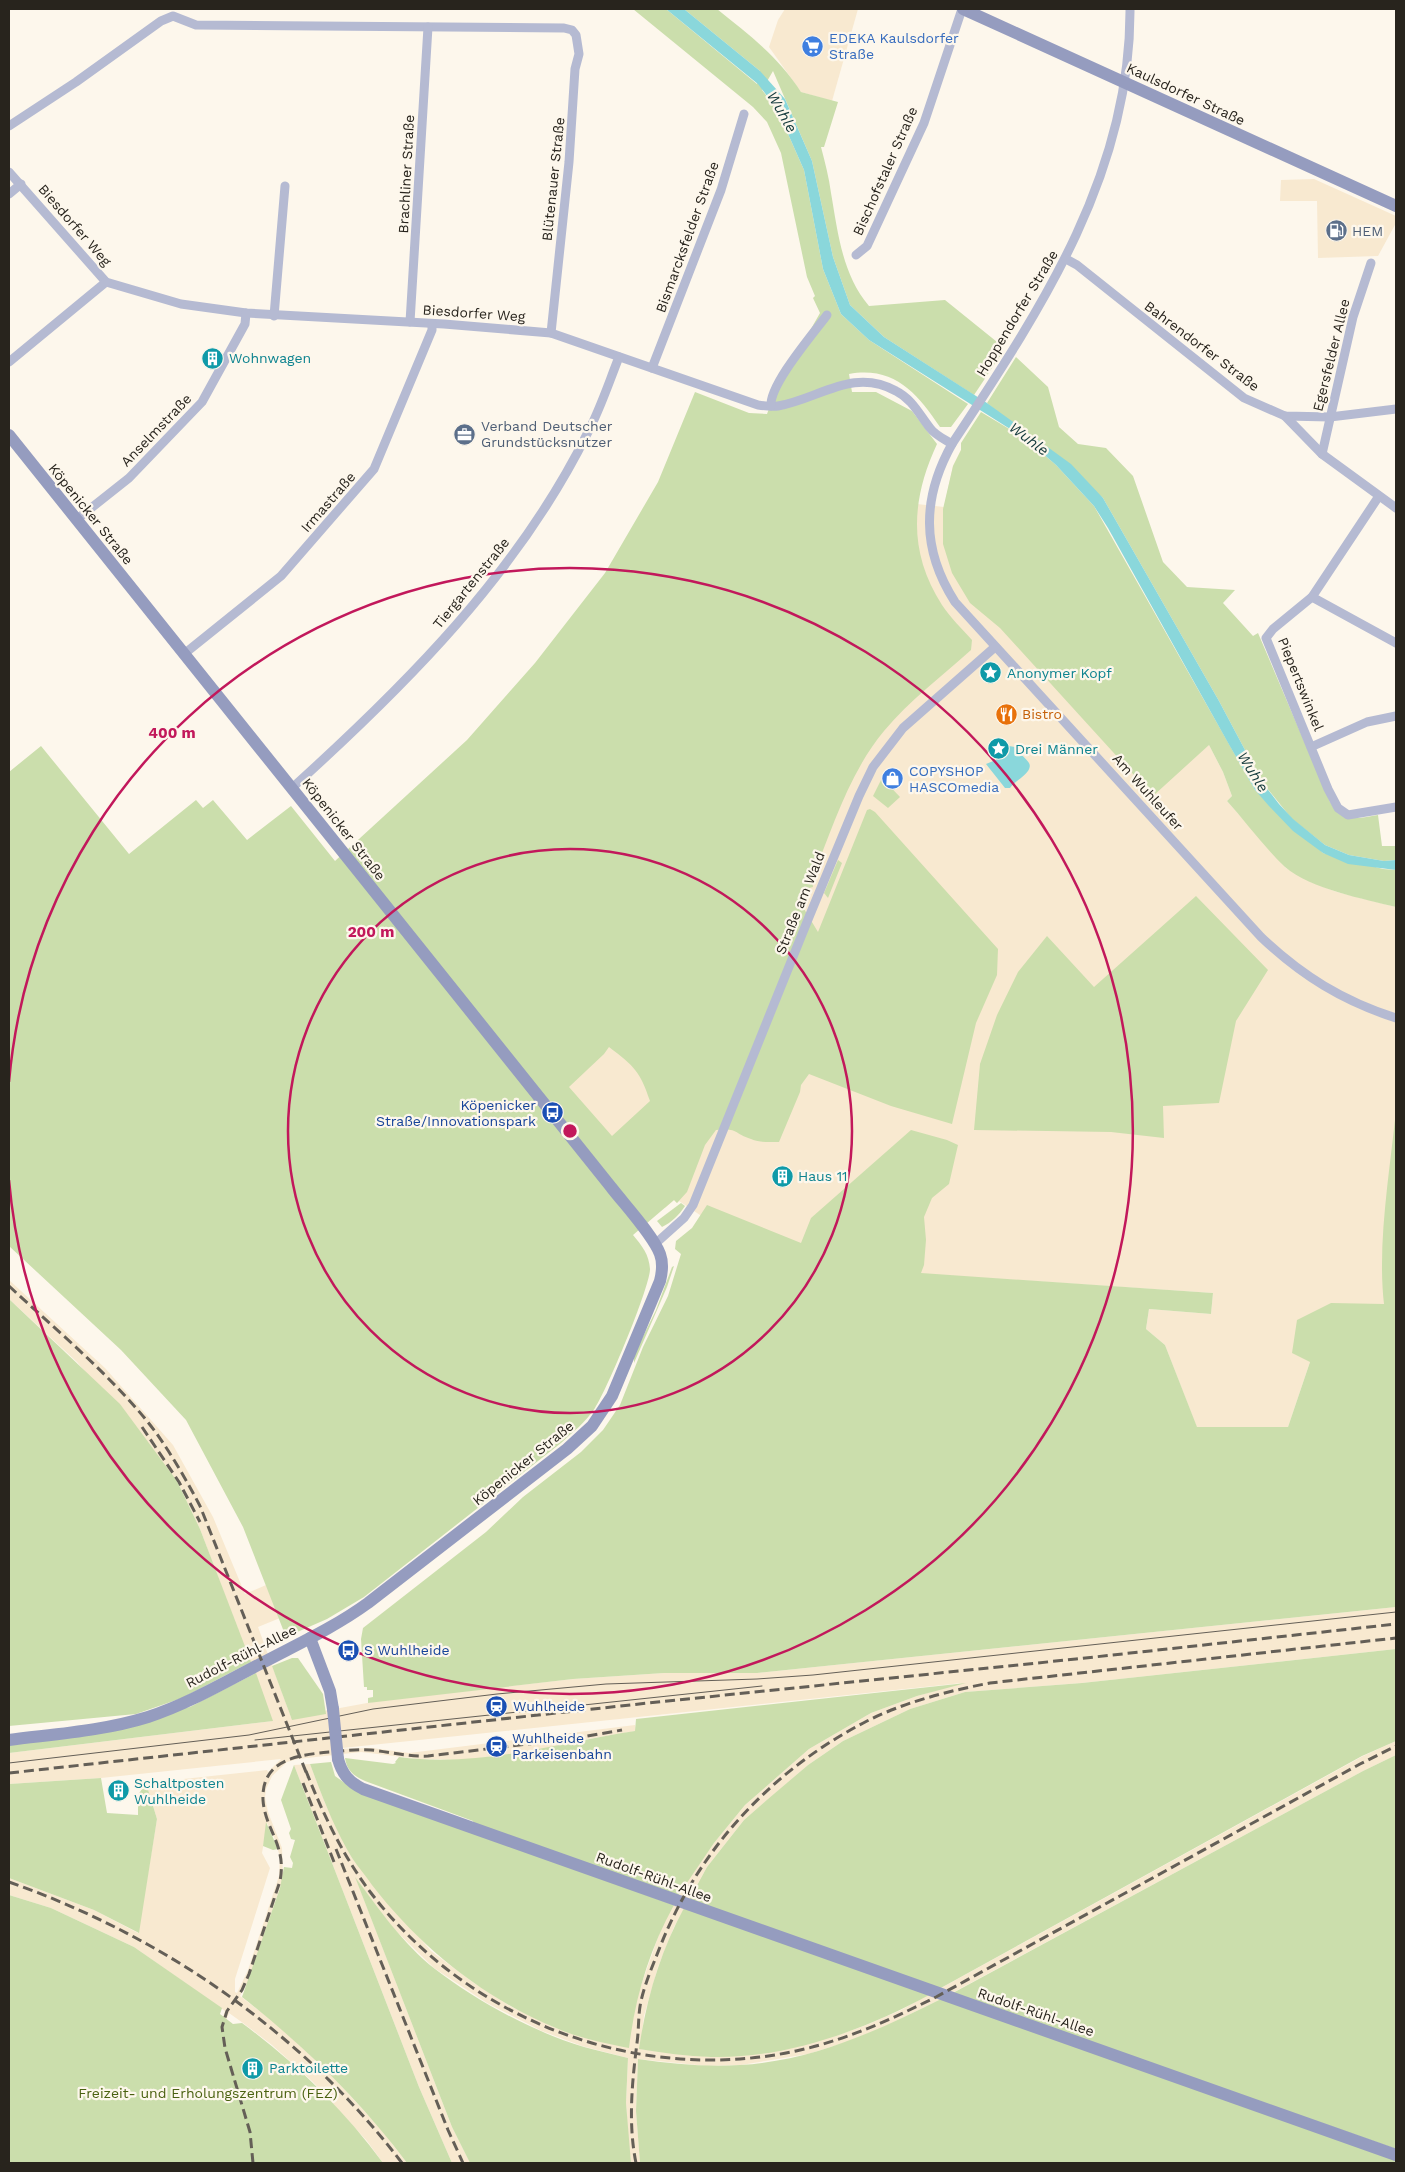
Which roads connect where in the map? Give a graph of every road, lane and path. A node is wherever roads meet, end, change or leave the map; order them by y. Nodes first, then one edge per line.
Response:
1 (963, 9) edge
2 (1130, 9) edge
3 (428, 27) junction
4 (1125, 82) junction
5 (744, 114) dead end
6 (9, 126) edge
7 (9, 172) edge
8 (21, 184) junction
9 (285, 186) dead end
10 (9, 194) edge
11 (1396, 206) edge
12 (856, 255) dead end
13 (1066, 259) junction
14 (1371, 263) dead end
15 (106, 282) junction
16 (246, 313) junction
17 (826, 315) dead end
18 (274, 316) junction
19 (410, 322) junction
20 (432, 324) junction
21 (551, 333) junction
22 (619, 357) junction
23 (9, 362) edge
24 (652, 368) junction
25 (771, 406) junction
26 (1396, 409) edge
27 (1285, 416) junction
28 (1330, 417) junction
29 (9, 435) edge
30 (952, 444) junction
31 (1322, 454) junction
32 (1379, 496) junction
33 (930, 506) joint
34 (1396, 508) edge
35 (76, 520) junction
36 (1312, 597) junction
37 (1396, 643) edge
38 (996, 647) junction
39 (184, 654) junction
40 (1396, 716) edge
41 (1311, 747) junction
42 (292, 788) junction
43 (1396, 806) edge
44 (1396, 1018) edge
45 (655, 1244) junction
46 (310, 1638) junction
47 (9, 1740) edge
48 (1396, 2155) edge

1 - 4 main road, Kaulsdorfer Straße
1 - 12 street, Bischofstaler Straße
2 - 4 street, Hoppendorfer Straße
3 - 6 street
3 - 19 street, Brachliner Straße
3 - 21 street, Blütenauer Straße
4 - 11 main road, Kaulsdorfer Straße
4 - 13 street, Hoppendorfer Straße
5 - 24 street, Bismarcksfelder Straße
7 - 8 street, Biesdorfer Weg
8 - 10 street
8 - 15 street, Biesdorfer Weg
9 - 18 street
13 - 27 street, Bahrendorfer Straße
13 - 30 street, Hoppendorfer Straße
14 - 28 street, Egersfelder Allee
15 - 16 street, Biesdorfer Weg
15 - 23 street
16 - 18 street, Biesdorfer Weg
16 - 35 street, Anselmstraße
17 - 25 street
18 - 19 street, Biesdorfer Weg
19 - 20 street, Biesdorfer Weg
20 - 21 street, Biesdorfer Weg
20 - 39 street, Irmastraße
21 - 22 street, Biesdorfer Weg
22 - 24 street, Biesdorfer Weg
22 - 42 street, Tiergartenstraße
24 - 25 street, Biesdorfer Weg
25 - 30 street, Biesdorfer Weg
26 - 28 street, Bahrendorfer Straße
27 - 28 street, Bahrendorfer Straße
27 - 31 street
28 - 31 street, Egersfelder Allee
29 - 35 main road, Köpenicker Straße
30 - 33 street, Hoppendorfer Straße
31 - 32 street
32 - 34 street
32 - 36 street
33 - 38 street, Am Wuhleufer
35 - 39 main road, Köpenicker Straße
36 - 37 street
36 - 41 street, Piepertswinkel
38 - 44 street, Am Wuhleufer
38 - 45 street, Straße am Wald
39 - 42 main road, Köpenicker Straße
40 - 41 street, Piepertswinkel
41 - 43 street, Piepertswinkel
42 - 45 main road, Köpenicker Straße
45 - 46 main road, Köpenicker Straße
46 - 47 main road, Rudolf-Rühl-Allee
46 - 48 main road, Rudolf-Rühl-Allee, bridge

